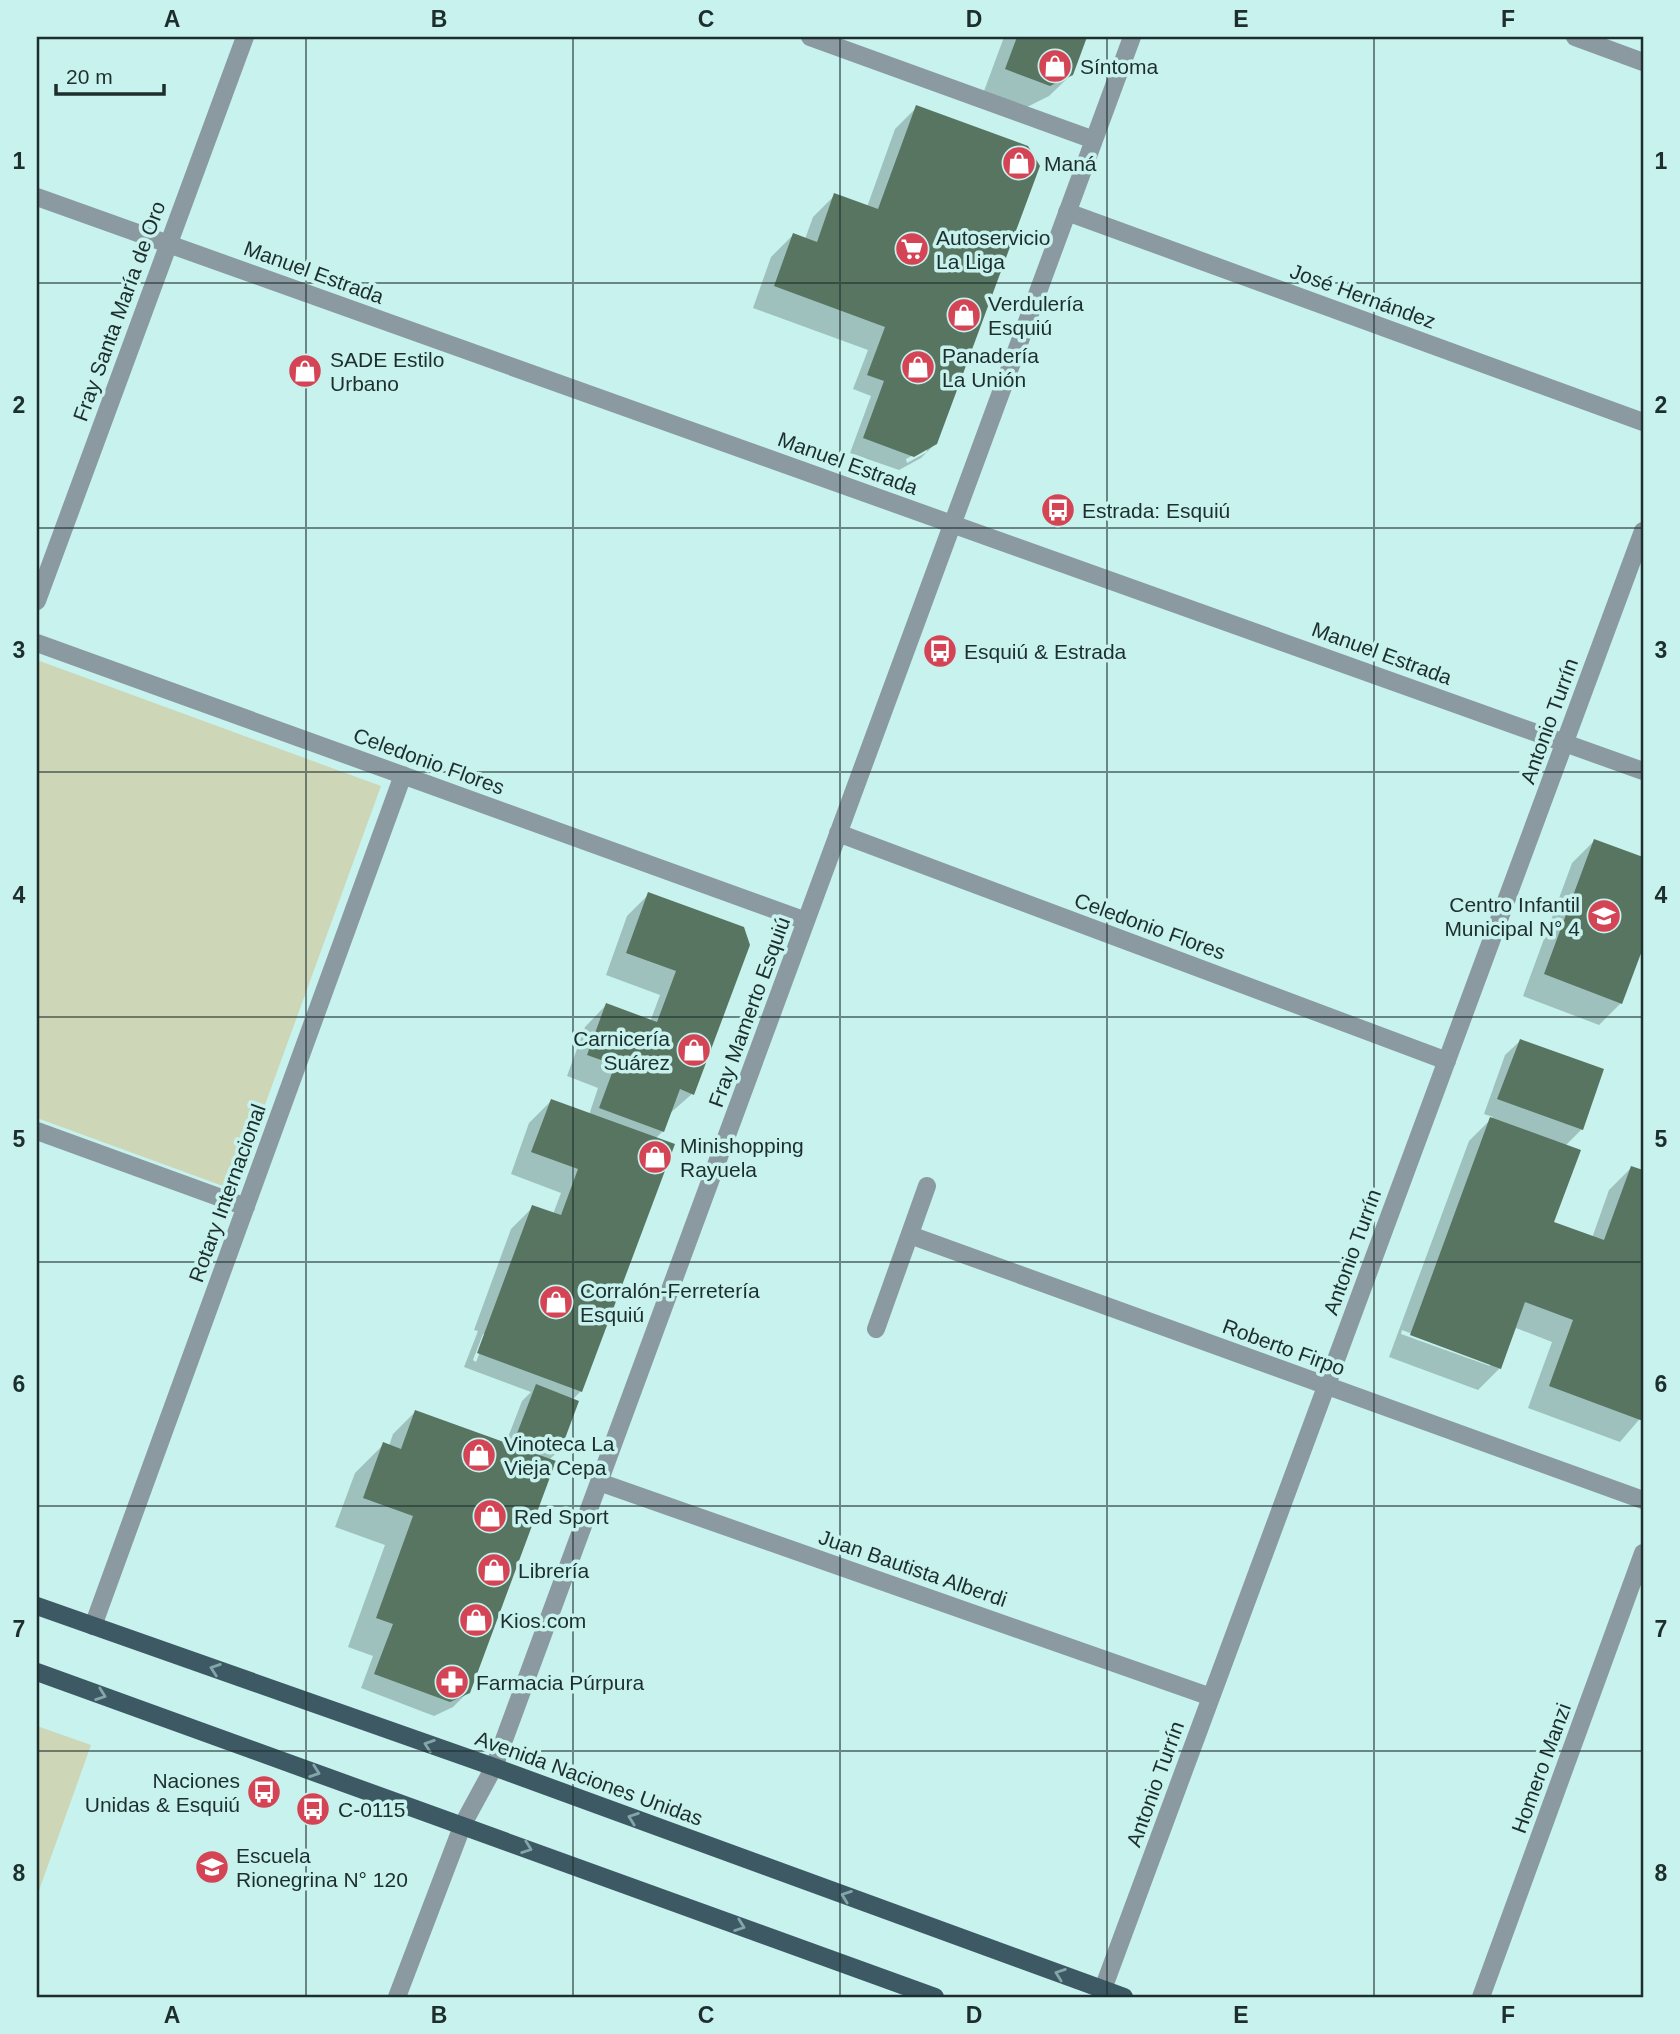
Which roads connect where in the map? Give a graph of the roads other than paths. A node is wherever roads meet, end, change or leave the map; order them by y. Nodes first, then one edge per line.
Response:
1 (245, 37) edge
2 (810, 37) edge
3 (1132, 37) edge
4 (1575, 37) edge
5 (1643, 62) edge
6 (1094, 139) junction
7 (37, 197) edge
8 (1068, 212) junction
9 (168, 244) junction
10 (1643, 422) edge
11 (952, 524) junction
12 (1643, 531) edge
13 (37, 601) edge
14 (37, 643) edge
15 (1564, 743) junction
16 (1643, 771) edge
17 (403, 775) junction
18 (838, 833) junction
19 (806, 921) junction
20 (1447, 1061) junction
21 (37, 1131) edge
22 (928, 1186) dead end
23 (246, 1207) junction
24 (910, 1235) junction
25 (876, 1329) dead end
26 (1326, 1386) junction
27 (599, 1482) junction
28 (1643, 1500) edge
29 (1643, 1553) edge
30 (37, 1606) edge
31 (93, 1626) junction
32 (37, 1672) edge
33 (1212, 1697) junction
34 (494, 1767) junction
35 (463, 1825) junction
36 (1102, 1993) edge
37 (397, 1997) edge
38 (935, 1997) edge
39 (1124, 1997) edge
40 (1481, 1997) edge

1 - 9 street, Fray Santa María de Oro
2 - 6 street
3 - 6 street, Fray Mamerto Esquiú
4 - 5 street
6 - 8 street, Fray Mamerto Esquiú
7 - 9 street, Manuel Estrada
8 - 10 street, José Hernández
8 - 11 street, Fray Mamerto Esquiú
9 - 11 street, Manuel Estrada
9 - 13 street, Fray Santa María de Oro
11 - 15 street, Manuel Estrada
11 - 18 street, Fray Mamerto Esquiú
12 - 15 street, Antonio Turrín
14 - 17 street, Celedonio Flores
15 - 16 street, Manuel Estrada
15 - 20 street, Antonio Turrín
17 - 19 street, Celedonio Flores
17 - 23 street, Rotary Internacional
18 - 19 street, Fray Mamerto Esquiú
18 - 20 street, Celedonio Flores
19 - 27 street, Fray Mamerto Esquiú
20 - 26 street, Antonio Turrín
21 - 23 street
22 - 24 street
23 - 31 street, Rotary Internacional
24 - 25 street
24 - 26 street, Roberto Firpo
26 - 28 street, Roberto Firpo
26 - 33 street, Antonio Turrín
27 - 33 street, Juan Bautista Alberdi
27 - 34 street, Fray Mamerto Esquiú
29 - 40 street, Homero Manzi
30 - 31 main road, Avenida Naciones Unidas
34 -> 31 main road, Avenida Naciones Unidas
32 -> 35 main road
33 - 36 street, Antonio Turrín
34 - 35 street, Fray Mamerto Esquiú
36 -> 34 main road, Avenida Naciones Unidas
35 - 37 street, Fray Mamerto Esquiú
35 -> 38 main road
36 - 39 main road, Avenida Naciones Unidas

